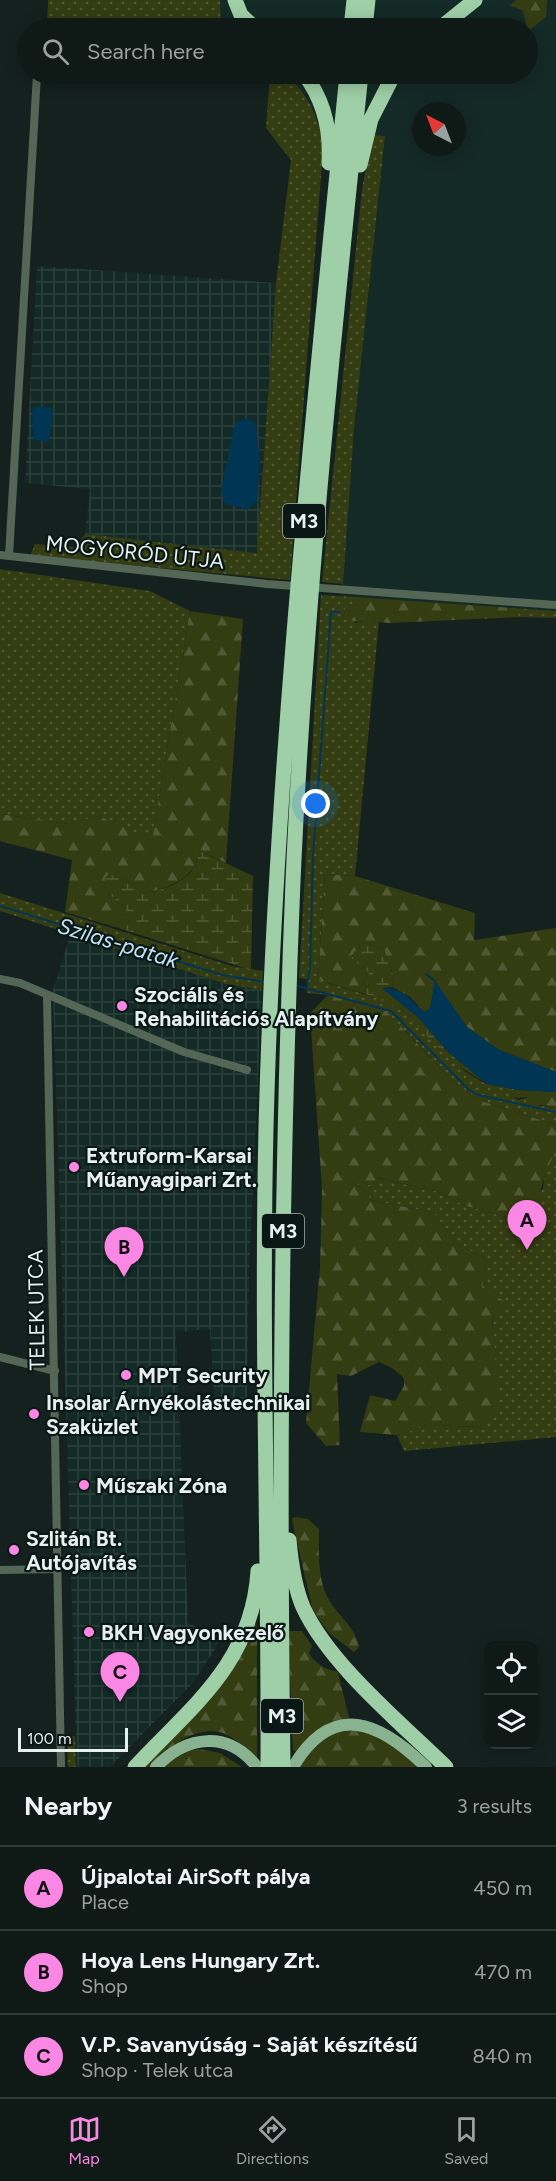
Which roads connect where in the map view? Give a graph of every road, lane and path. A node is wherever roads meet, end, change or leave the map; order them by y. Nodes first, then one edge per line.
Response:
1 (235, 0) edge
2 (354, 0) edge
3 (368, 0) edge
4 (475, 0) edge
5 (244, 18) edge
6 (352, 18) edge
7 (366, 18) edge
8 (452, 18) edge
9 (36, 84) edge
10 (310, 84) edge
11 (346, 84) edge
12 (360, 84) edge
13 (388, 84) edge
14 (329, 251) junction
15 (341, 262) junction
16 (5, 556) edge
17 (556, 605) edge
18 (0, 980) edge
19 (47, 996) junction
20 (247, 1070) dead end
21 (0, 1357) edge
22 (55, 1371) junction
23 (280, 1466) junction
24 (264, 1506) junction
25 (56, 1569) junction
26 (0, 1570) edge
27 (61, 1767) edge
28 (135, 1767) edge
29 (156, 1767) edge
30 (257, 1767) edge
31 (268, 1767) edge
32 (283, 1767) edge
33 (293, 1767) edge
34 (426, 1767) edge
35 (446, 1767) edge

1 - 5 highway
2 - 6 highway
3 - 7 highway
4 - 8 highway
9 - 16 street
10 - 14 highway
11 - 14 highway, M3
12 - 15 highway, M3
13 - 15 highway
14 - 24 highway, M3
15 - 23 highway, M3
16 - 17 street, MOGYORÓD ÚTJA
18 - 19 street
19 - 20 street
19 - 22 street, TELEK UTCA
21 - 22 street
22 - 25 street, TELEK UTCA
23 - 32 highway, M3
23 - 35 highway
24 - 28 highway
24 - 31 highway, M3
25 - 26 street
25 - 27 street, TELEK UTCA
29 - 30 main road
33 - 34 main road

